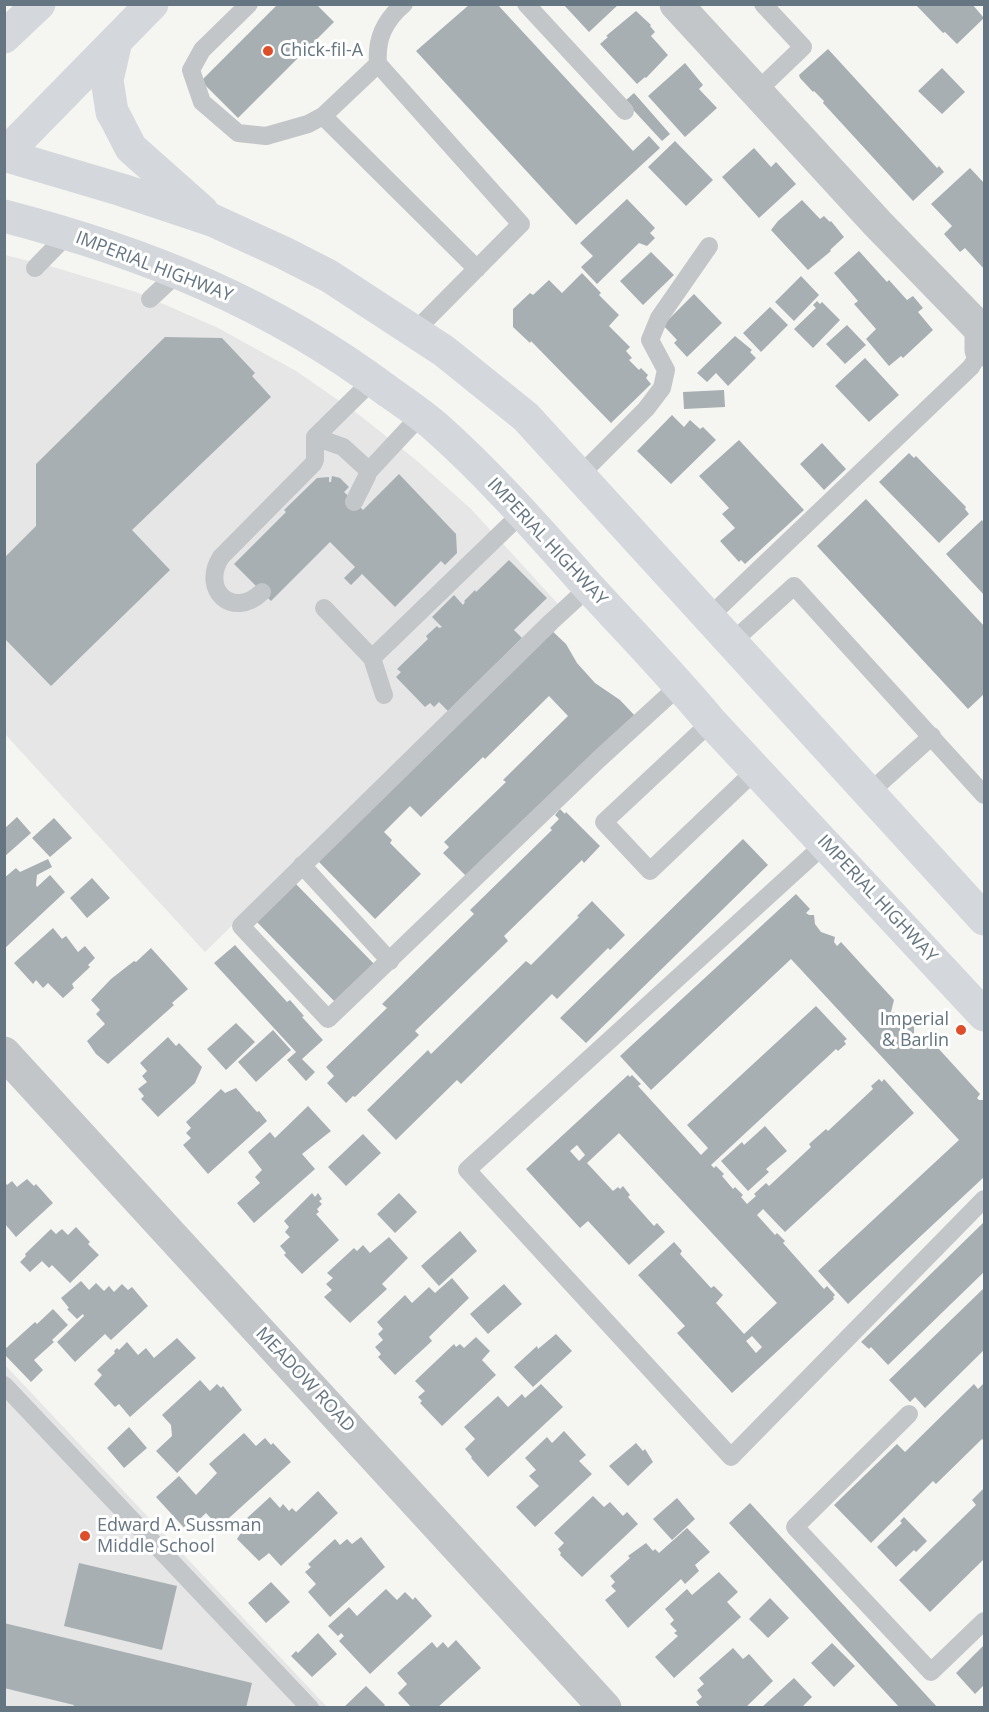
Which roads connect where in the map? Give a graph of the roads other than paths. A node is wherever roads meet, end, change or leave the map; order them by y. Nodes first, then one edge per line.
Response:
1 (39, 4) edge
2 (152, 4) edge
3 (249, 4) edge
4 (404, 4) edge
5 (526, 4) edge
6 (676, 4) edge
7 (763, 4) edge
8 (4, 37) edge
9 (116, 41) junction
10 (378, 64) junction
11 (756, 92) junction
12 (625, 111) dead end
13 (322, 116) junction
14 (4, 155) edge
15 (4, 216) edge
16 (212, 220) junction
17 (68, 234) junction
18 (709, 246) dead end
19 (35, 268) dead end
20 (477, 268) junction
21 (179, 272) junction
22 (150, 299) dead end
23 (414, 332) junction
24 (981, 350) joint
25 (373, 380) junction
26 (421, 415) junction
27 (315, 437) junction
28 (368, 472) junction
29 (579, 476) junction
30 (354, 502) dead end
31 (522, 513) junction
32 (589, 587) junction
33 (262, 591) dead end
34 (324, 608) dead end
35 (709, 617) junction
36 (732, 642) junction
37 (372, 658) junction
38 (680, 685) junction
39 (384, 695) dead end
40 (711, 722) junction
41 (932, 736) junction
42 (757, 770) junction
43 (870, 792) junction
44 (984, 795) edge
45 (826, 843) junction
46 (302, 865) junction
47 (984, 919) edge
48 (390, 961) junction
49 (984, 1015) edge
50 (4, 1053) edge
51 (984, 1199) edge
52 (4, 1385) edge
53 (909, 1414) dead end
54 (984, 1621) edge
55 (310, 1707) edge
56 (605, 1707) edge

1 - 8 main road
2 - 9 main road
3 - 13 lane
4 - 10 lane
5 - 12 lane
6 - 11 street
7 - 11 lane
9 - 14 main road
9 - 16 main road
10 - 13 lane
10 - 20 lane
11 - 24 street
13 - 20 lane
14 - 16 main road
15 - 17 main road, IMPERIAL HIGHWAY
16 - 23 main road
17 - 19 lane
17 - 21 main road, IMPERIAL HIGHWAY
18 - 29 lane
20 - 23 lane
21 - 22 lane
21 - 25 main road, IMPERIAL HIGHWAY
23 - 29 main road
24 - 35 lane
25 - 26 main road, IMPERIAL HIGHWAY
25 - 27 lane
26 - 28 lane
26 - 31 main road, IMPERIAL HIGHWAY
27 - 28 lane
27 - 33 lane
28 - 30 lane
29 - 35 main road
31 - 32 main road, IMPERIAL HIGHWAY
31 - 37 lane
32 - 38 main road, IMPERIAL HIGHWAY
32 - 46 lane
34 - 37 lane
35 - 36 main road
36 - 41 lane
36 - 43 main road
37 - 39 lane
38 - 40 main road, IMPERIAL HIGHWAY
38 - 48 lane
40 - 42 main road, IMPERIAL HIGHWAY
40 - 42 lane
41 - 43 lane
41 - 44 lane
42 - 45 main road, IMPERIAL HIGHWAY
43 - 47 main road
45 - 49 main road, IMPERIAL HIGHWAY
45 - 51 lane
46 - 48 lane
46 - 48 lane
50 - 56 street, MEADOW ROAD
52 - 55 lane
53 - 54 lane

